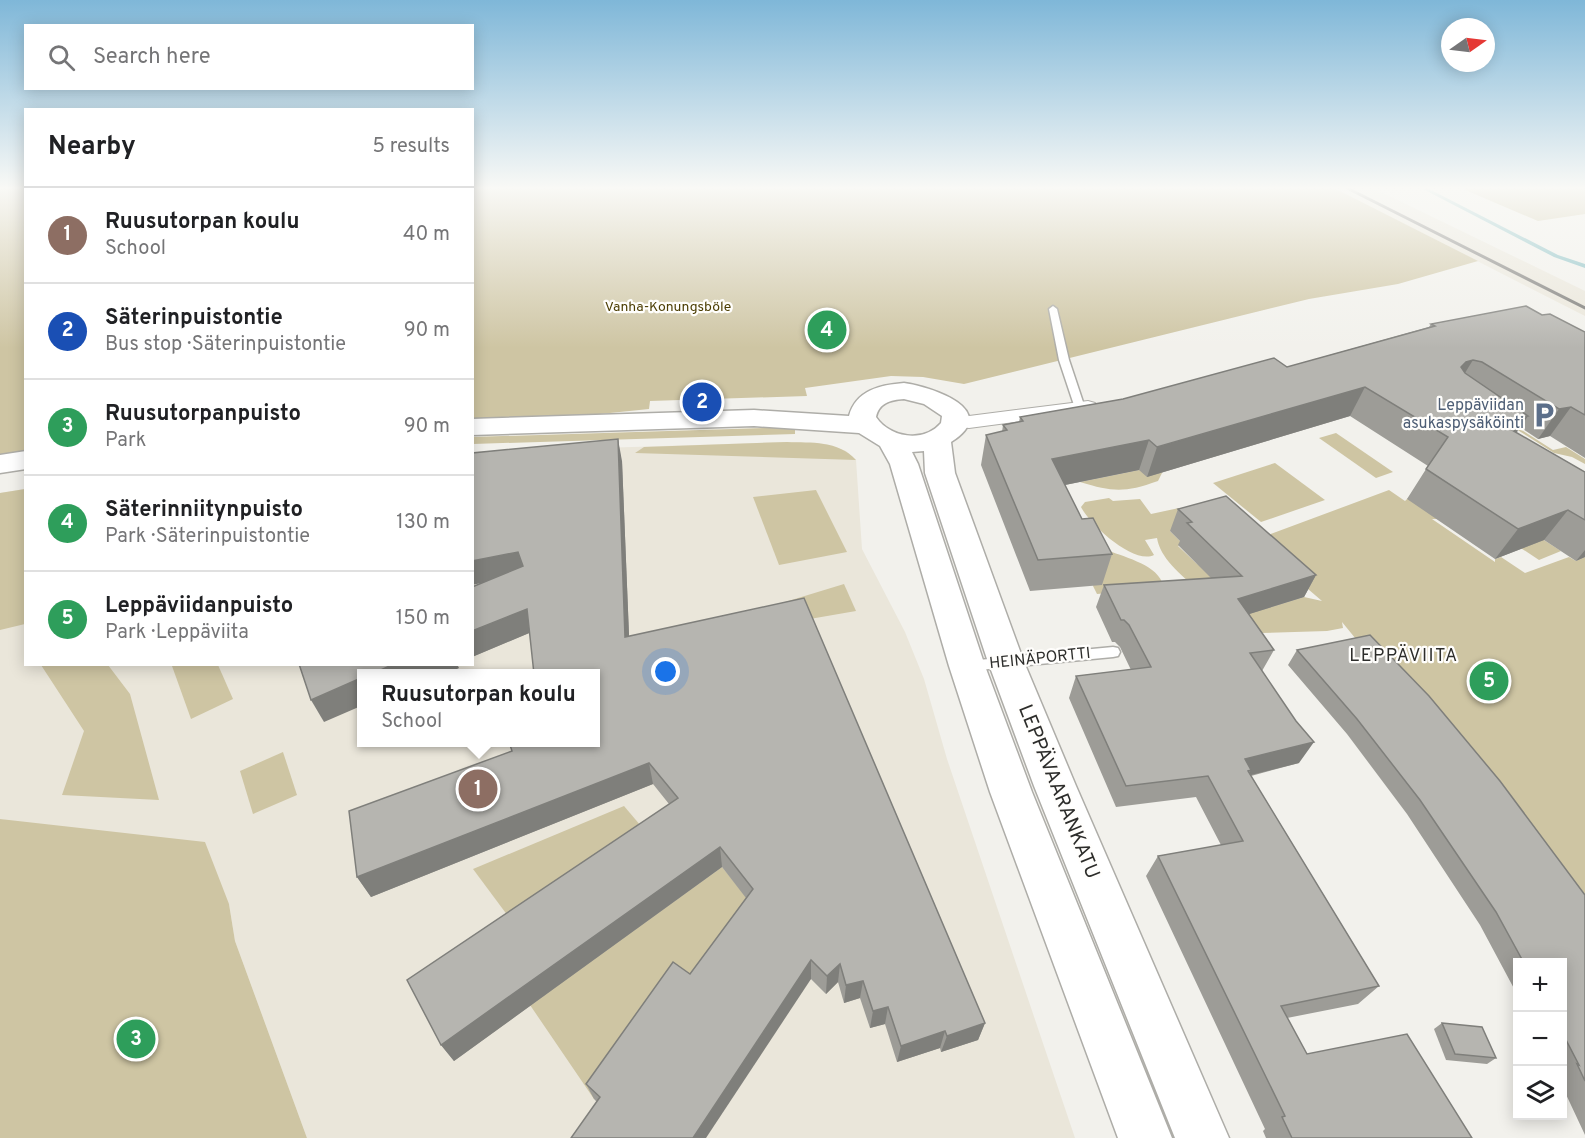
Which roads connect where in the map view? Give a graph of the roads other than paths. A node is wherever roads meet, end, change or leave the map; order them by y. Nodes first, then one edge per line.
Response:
1 (1053, 309) dead end
2 (873, 399) junction
3 (1108, 403) edge
4 (1080, 408) junction
5 (754, 418) junction
6 (474, 427) edge
7 (946, 430) junction
8 (878, 433) junction
9 (24, 460) edge
10 (0, 464) edge
11 (1113, 652) dead end
12 (986, 664) junction
13 (1145, 1138) edge
14 (1202, 1138) edge

1 - 4 lane
2 - 5 main road
2 - 7 main road
2 - 8 main road
3 - 4 street
4 - 7 street
5 - 6 main road
5 - 8 main road
7 - 8 main road
7 - 12 main road, LEPPÄVAARANKATU
8 - 12 main road, LEPPÄVAARANKATU
9 - 10 main road
11 - 12 lane, HEINÄPORTTI
12 - 13 main road, LEPPÄVAARANKATU
12 - 14 main road, LEPPÄVAARANKATU

